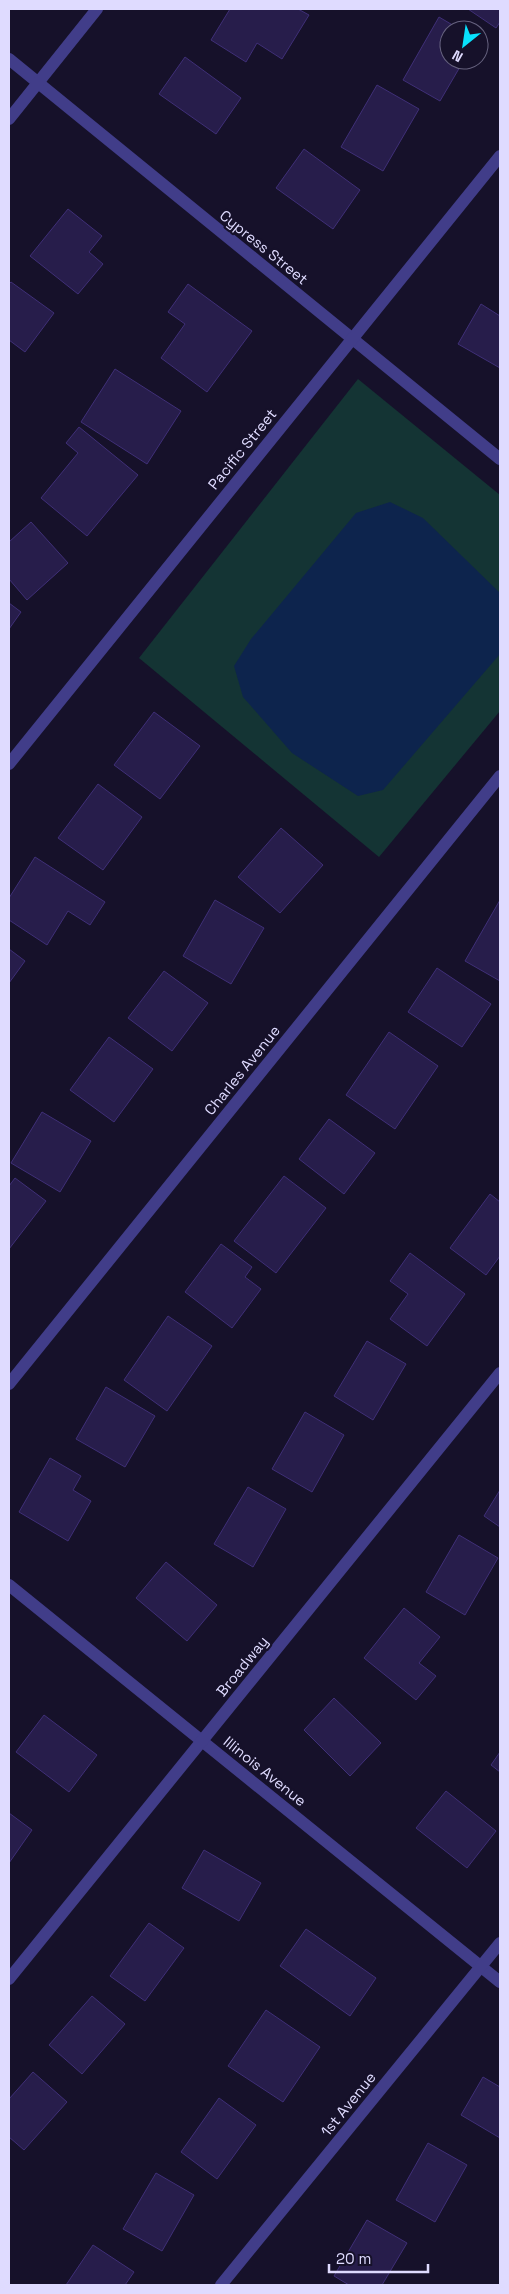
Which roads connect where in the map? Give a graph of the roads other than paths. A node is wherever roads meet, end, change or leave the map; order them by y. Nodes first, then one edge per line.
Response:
1 (97, 9) edge
2 (9, 59) edge
3 (37, 82) junction
4 (9, 119) edge
5 (500, 156) edge
6 (352, 339) junction
7 (500, 459) edge
8 (9, 764) edge
9 (500, 776) edge
10 (500, 1373) edge
11 (9, 1384) edge
12 (9, 1585) edge
13 (202, 1741) junction
14 (500, 1943) edge
15 (481, 1967) junction
16 (9, 1979) edge
17 (500, 1982) edge
18 (221, 2285) edge

1 - 3 street
2 - 3 street, Cypress Street
3 - 4 street
3 - 6 street, Cypress Street
5 - 6 street, Pacific Street
6 - 7 street, Cypress Street
6 - 8 street, Pacific Street
9 - 11 street, Charles Avenue
10 - 13 street, Broadway
12 - 13 street, Illinois Avenue
13 - 15 street, Illinois Avenue
13 - 16 street, Broadway
14 - 15 street, 1st Avenue
15 - 17 street, Illinois Avenue
15 - 18 street, 1st Avenue

